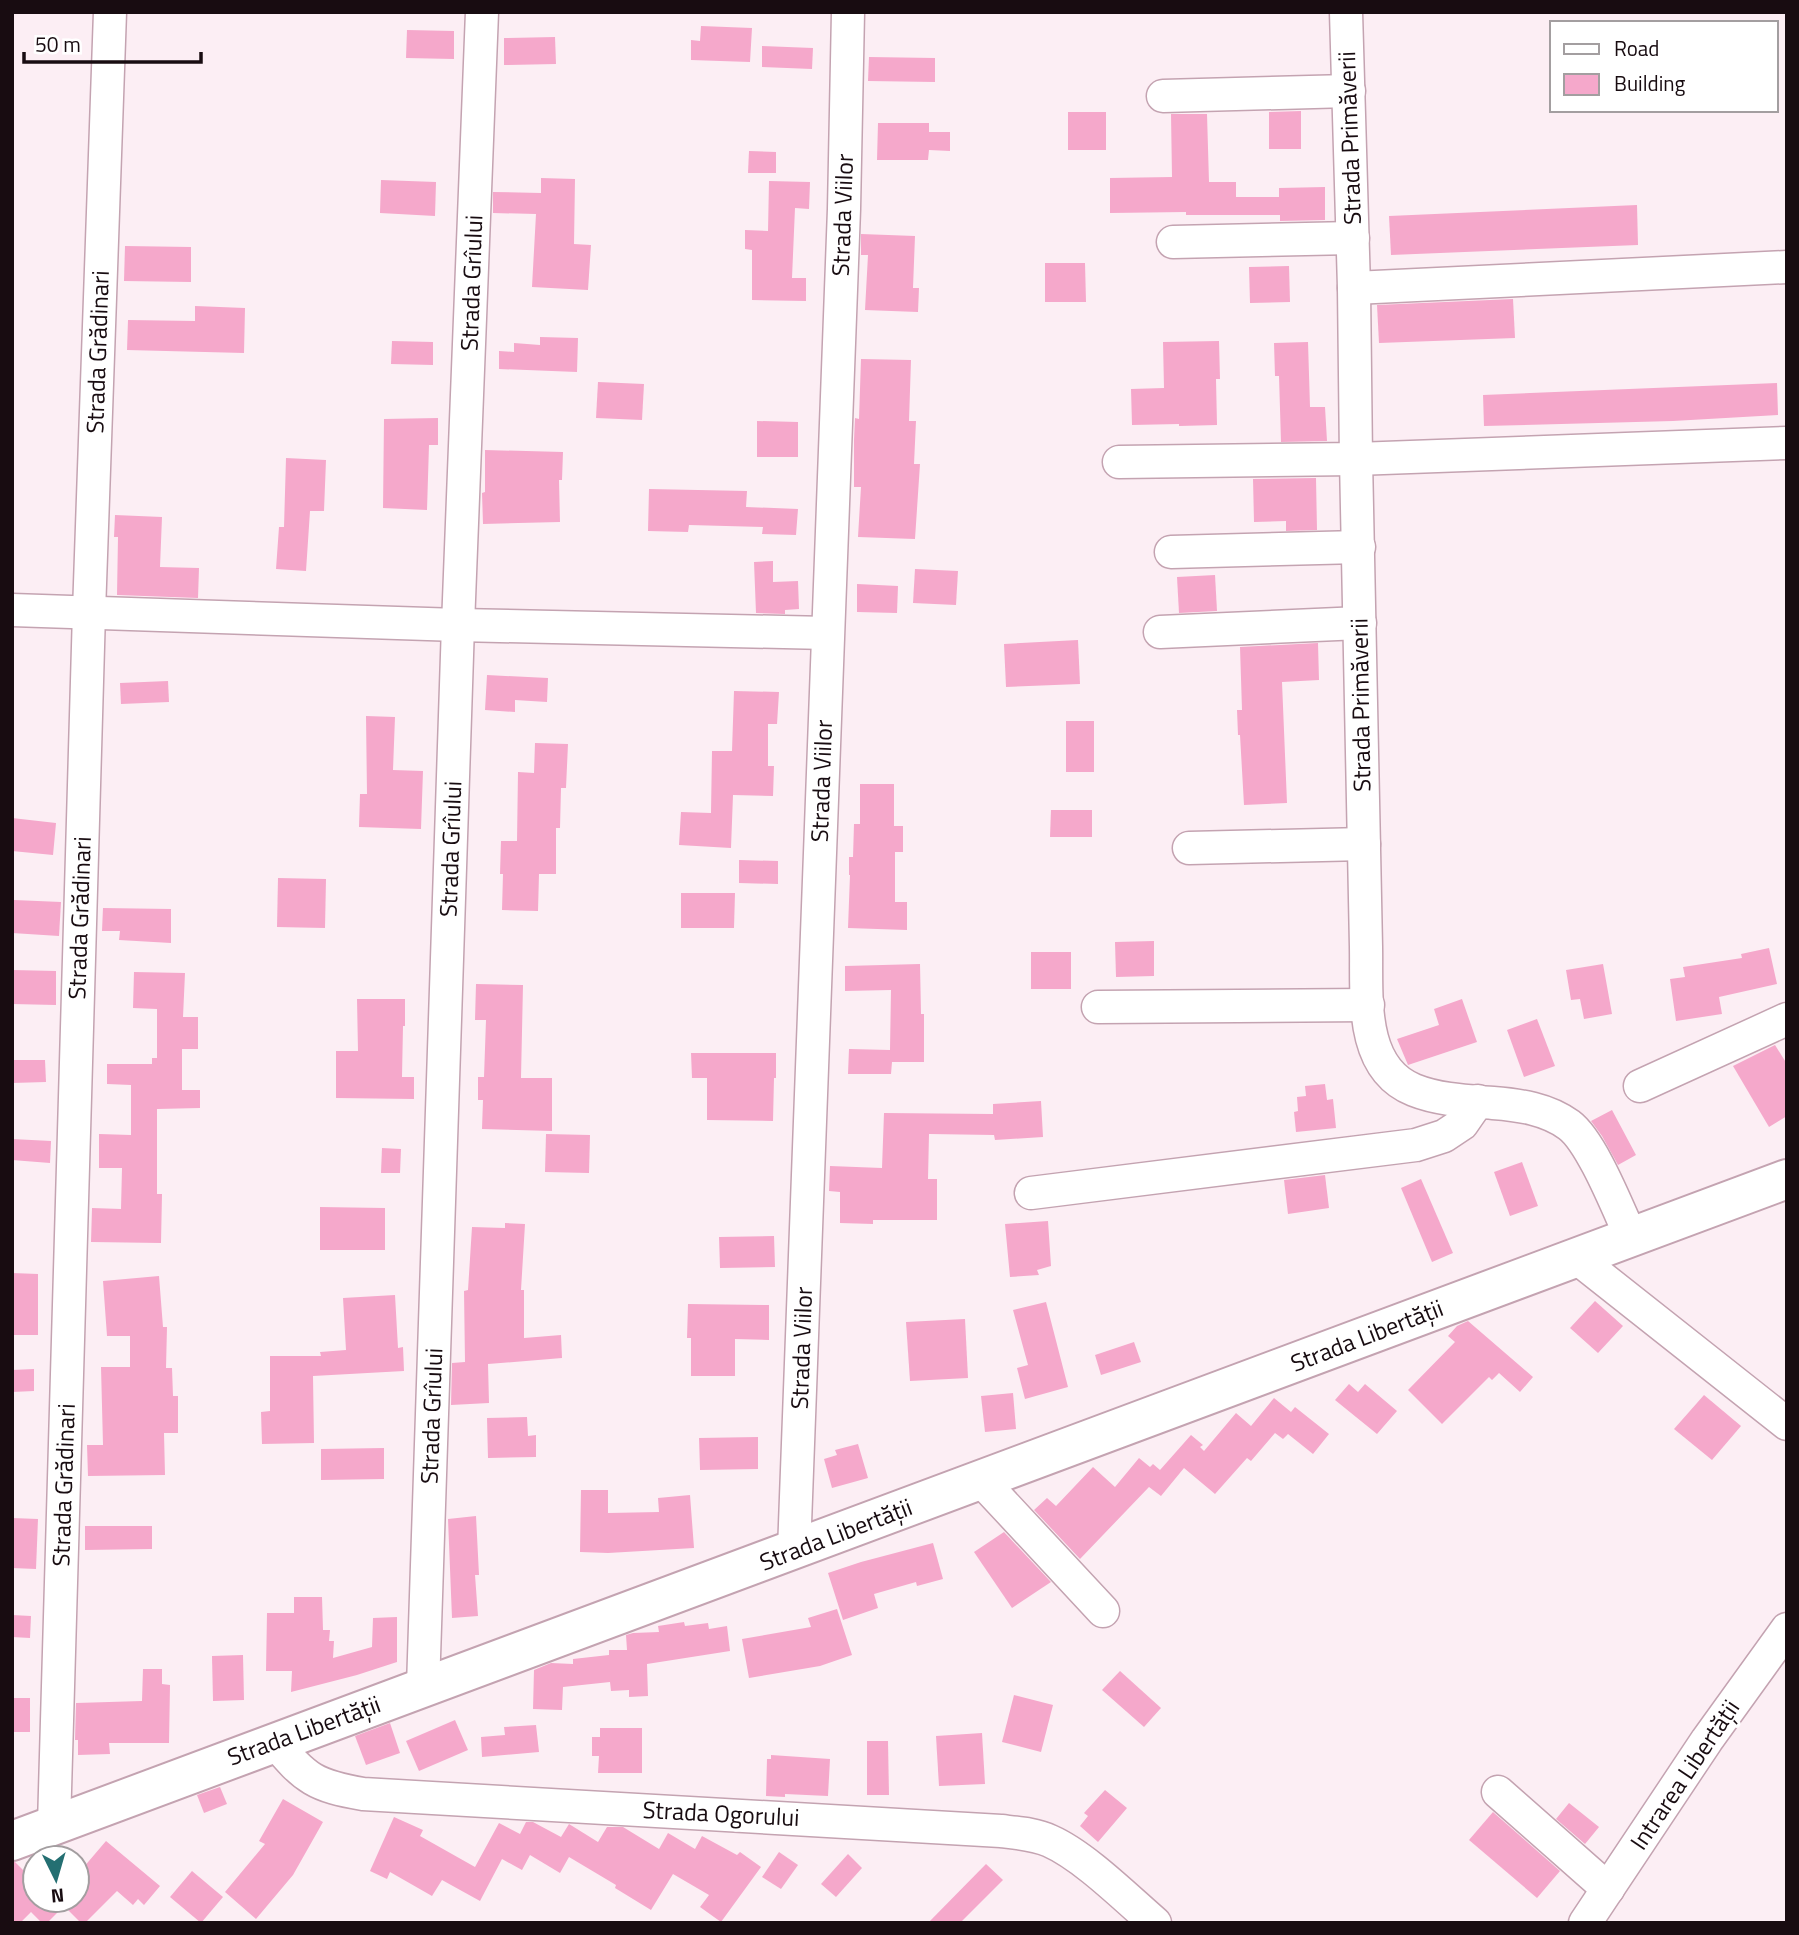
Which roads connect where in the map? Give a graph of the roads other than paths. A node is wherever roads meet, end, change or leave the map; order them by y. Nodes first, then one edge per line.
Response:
1 (110, 12) edge
2 (482, 12) edge
3 (848, 12) edge
4 (1346, 12) edge
5 (1349, 91) junction
6 (1163, 96) dead end
7 (1353, 238) junction
8 (1173, 242) dead end
9 (1787, 267) edge
10 (1354, 288) junction
11 (1787, 443) edge
12 (1356, 459) junction
13 (1119, 462) dead end
14 (1359, 547) junction
15 (1171, 552) dead end
16 (12, 610) edge
17 (89, 612) junction
18 (1360, 623) junction
19 (458, 625) junction
20 (1160, 632) dead end
21 (827, 633) junction
22 (1364, 844) junction
23 (1189, 848) dead end
24 (1368, 1005) junction
25 (1098, 1007) dead end
26 (1787, 1019) edge
27 (1640, 1086) dead end
28 (1478, 1101) junction
29 (1787, 1179) edge
30 (1031, 1193) dead end
31 (1645, 1232) junction
32 (1577, 1258) junction
33 (1787, 1424) edge
34 (981, 1480) junction
35 (794, 1550) junction
36 (1103, 1611) dead end
37 (1787, 1629) edge
38 (423, 1687) junction
39 (275, 1742) junction
40 (1498, 1792) dead end
41 (54, 1825) junction
42 (12, 1841) edge
43 (1608, 1889) junction
44 (1155, 1923) edge
45 (1585, 1923) edge

1 - 17 street, Strada Grădinari
2 - 19 street, Strada Grîului
3 - 21 street, Strada Viilor
4 - 5 street, Strada Primăverii
5 - 6 street
5 - 7 street, Strada Primăverii
7 - 8 street
7 - 10 street, Strada Primăverii
9 - 10 street
10 - 12 street, Strada Primăverii
11 - 12 street
12 - 13 street
12 - 14 street, Strada Primăverii
14 - 15 street
14 - 18 street, Strada Primăverii
16 - 17 street
17 - 19 street
17 - 41 street, Strada Grădinari
18 - 20 street
18 - 22 street, Strada Primăverii
19 - 21 street
19 - 38 street, Strada Grîului
21 - 35 street, Strada Viilor
22 - 23 street
22 - 24 street, Strada Primăverii
24 - 25 street
24 - 28 street, Strada Primăverii
26 - 27 street
28 - 30 street
28 - 31 street, Strada Primăverii
29 - 31 main road, Strada Libertății
31 - 32 main road, Strada Libertății
32 - 33 street
32 - 34 main road, Strada Libertății
34 - 35 main road, Strada Libertății
34 - 36 street
35 - 38 main road, Strada Libertății
37 - 43 street, Intrarea Libertății
38 - 39 main road, Strada Libertății
39 - 41 main road, Strada Libertății
39 - 44 street, Strada Ogorului
40 - 43 street
41 - 42 main road, Strada Libertății
43 - 45 street, Intrarea Libertății

